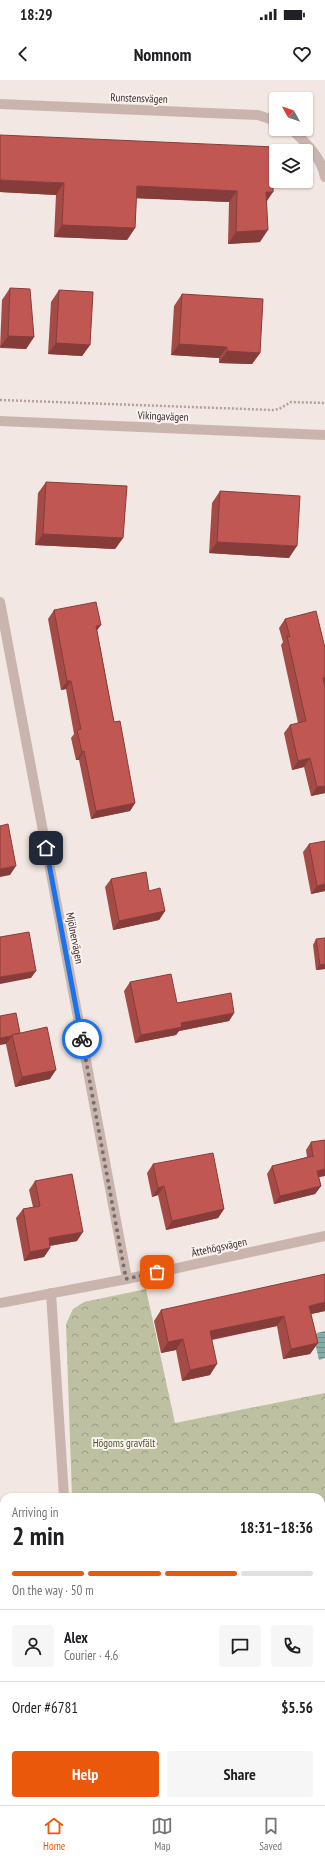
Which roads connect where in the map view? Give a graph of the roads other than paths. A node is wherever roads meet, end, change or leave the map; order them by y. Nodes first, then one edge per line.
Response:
1 (0, 104) edge
2 (269, 119) edge
3 (299, 136) edge
4 (325, 177) edge
5 (0, 421) edge
6 (325, 435) edge
7 (0, 602) edge
8 (325, 1236) edge
9 (126, 1279) junction
10 (51, 1293) junction
11 (0, 1303) edge
12 (64, 1493) edge

1 - 2 street, Runstensvägen
3 - 4 street
5 - 6 street, Vikingavägen
7 - 9 street, Mjölnervägen
8 - 9 street, Ättehögsvägen
9 - 10 street, Ättehögsvägen
10 - 11 street, Ättehögsvägen
10 - 12 street

